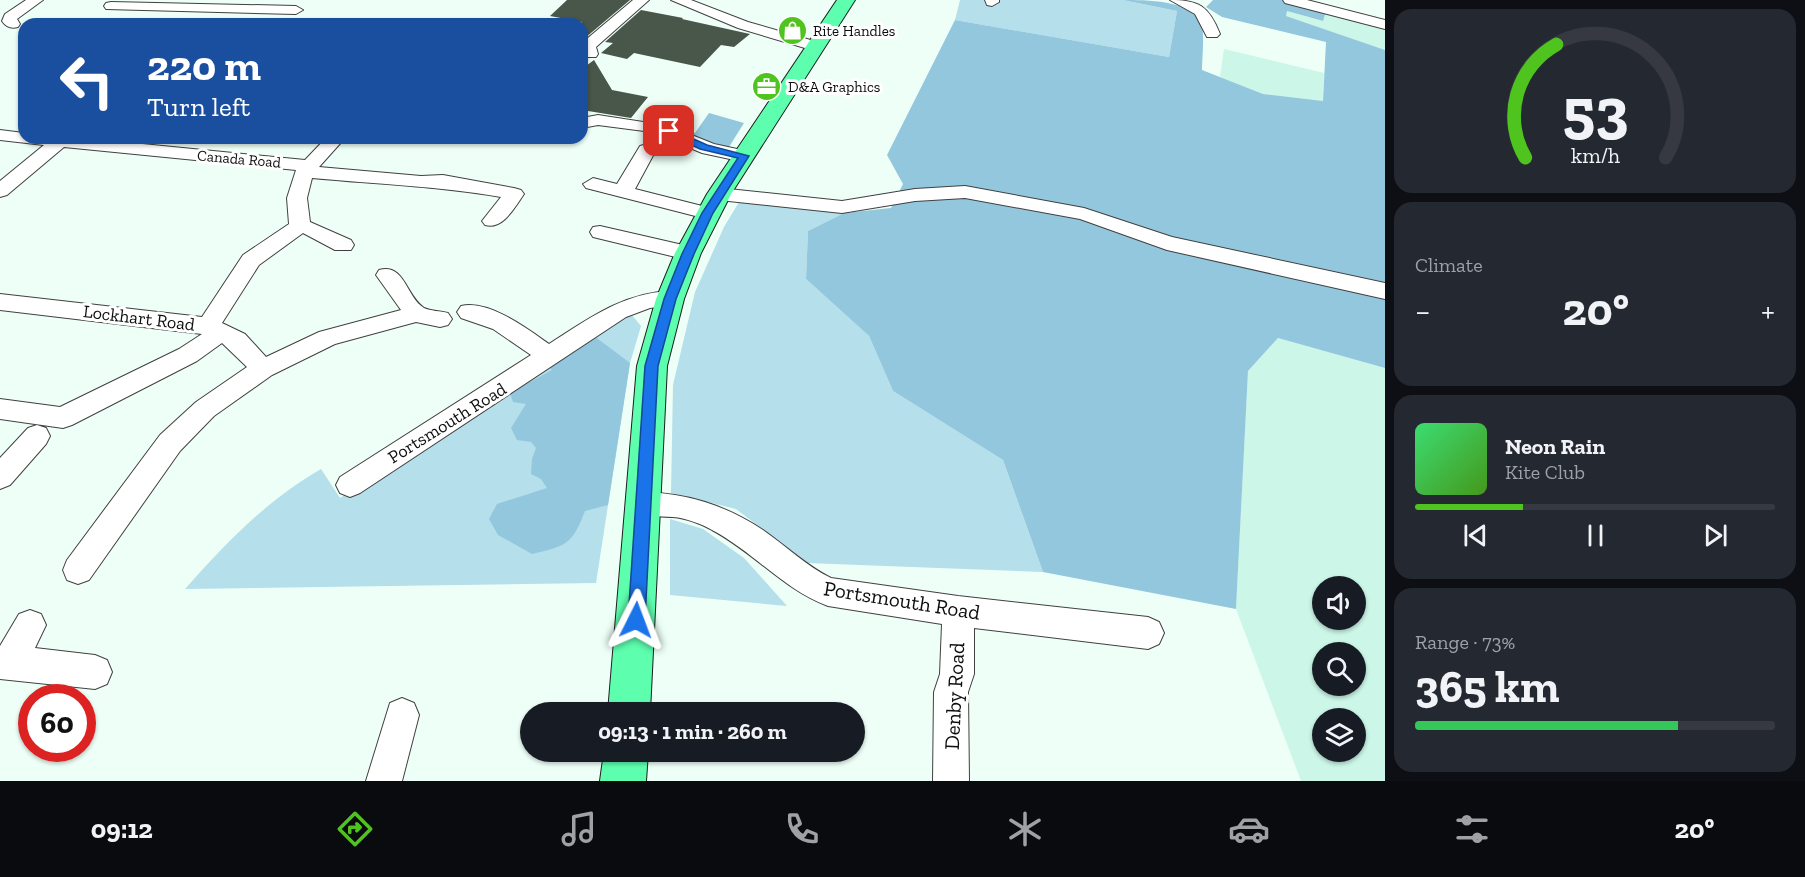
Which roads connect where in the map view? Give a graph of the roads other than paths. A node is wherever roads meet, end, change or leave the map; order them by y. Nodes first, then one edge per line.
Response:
1 (36, 0) edge
2 (642, 0) edge
3 (678, 0) edge
4 (846, 0) edge
5 (1177, 0) edge
6 (1290, 0) edge
7 (111, 6) dead end
8 (129, 6) junction
9 (296, 10) dead end
10 (124, 18) edge
11 (10, 24) edge
12 (1385, 25) edge
13 (1212, 34) dead end
14 (815, 46) junction
15 (588, 48) edge
16 (588, 122) edge
17 (0, 135) edge
18 (18, 137) edge
19 (57, 144) edge
20 (77, 144) edge
21 (330, 144) edge
22 (648, 150) dead end
23 (744, 156) junction
24 (307, 169) junction
25 (592, 184) dead end
26 (0, 191) edge
27 (623, 192) junction
28 (713, 203) junction
29 (492, 221) dead end
30 (300, 226) junction
31 (600, 232) dead end
32 (343, 245) dead end
33 (688, 254) junction
34 (387, 275) dead end
35 (1385, 291) edge
36 (670, 299) junction
37 (0, 302) edge
38 (469, 312) dead end
39 (215, 329) junction
40 (548, 355) junction
41 (263, 369) junction
42 (0, 409) edge
43 (37, 436) dead end
44 (0, 477) edge
45 (350, 485) dead end
46 (642, 504) junction
47 (78, 570) dead end
48 (958, 611) junction
49 (30, 625) dead end
50 (1148, 633) dead end
51 (4, 662) edge
52 (95, 672) dead end
53 (630, 702) edge
54 (402, 715) dead end
55 (625, 762) edge
56 (384, 781) edge
57 (623, 781) edge
58 (951, 781) edge

1 - 11 street
2 - 15 street
3 - 14 street
4 - 14 main road
5 - 13 street
6 - 12 street
7 - 8 street
8 - 9 street
8 - 10 street
14 - 23 main road
16 - 23 street
17 - 18 street, Canada Road
19 - 26 street
20 - 24 street, Canada Road
21 - 24 street
22 - 27 street
23 - 28 main road
24 - 29 street, Canada Road
24 - 30 street
25 - 27 street
27 - 28 street
28 - 33 main road
28 - 35 street
30 - 32 street
30 - 39 street
31 - 33 street
33 - 36 main road
34 - 41 street
36 - 40 street, Portsmouth Road
36 - 46 main road
37 - 39 street, Lockhart Road
38 - 40 street
39 - 41 street
39 - 42 street
40 - 45 street, Portsmouth Road
41 - 47 street
43 - 44 street
46 - 48 street, Portsmouth Road
46 - 53 main road
48 - 50 street, Portsmouth Road
48 - 58 street, Denby Road
49 - 51 street
51 - 52 street
54 - 56 street
55 - 57 main road

